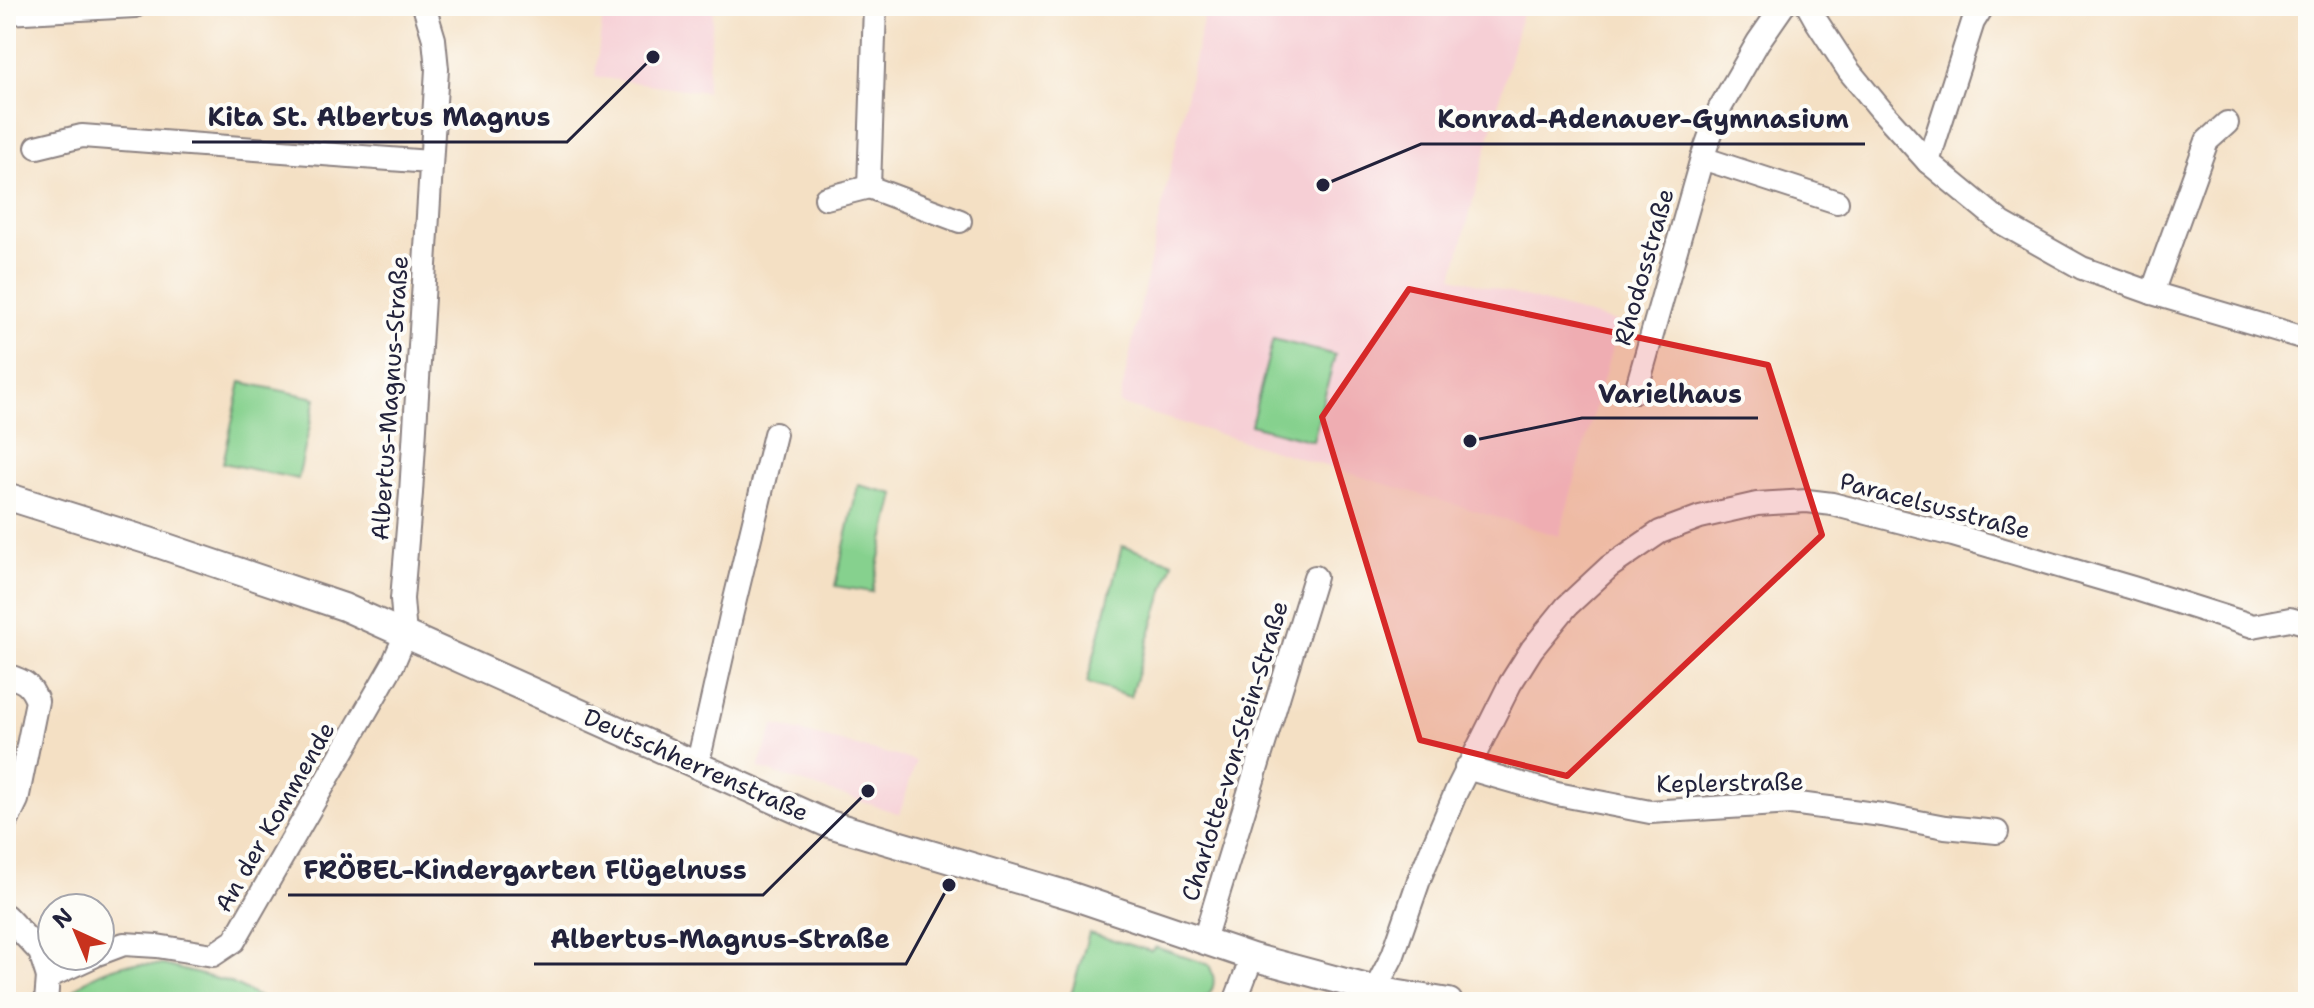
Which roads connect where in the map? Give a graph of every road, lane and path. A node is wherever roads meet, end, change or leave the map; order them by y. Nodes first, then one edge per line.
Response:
1 (135, 6) edge
2 (424, 6) edge
3 (875, 6) edge
4 (1783, 6) edge
5 (1808, 6) edge
6 (1983, 6) edge
7 (6, 13) edge
8 (2227, 123) dead end
9 (37, 147) dead end
10 (1702, 158) junction
11 (430, 162) junction
12 (1928, 162) junction
13 (869, 187) junction
14 (826, 198) dead end
15 (1837, 202) dead end
16 (960, 221) dead end
17 (2152, 293) junction
18 (2308, 339) edge
19 (1636, 391) dead end
20 (775, 434) dead end
21 (6, 496) edge
22 (1315, 577) dead end
23 (2308, 624) edge
24 (405, 636) junction
25 (6, 675) edge
26 (697, 767) junction
27 (1466, 768) junction
28 (6, 823) edge
29 (1997, 832) dead end
30 (6, 916) edge
31 (1204, 940) junction
32 (116, 947) edge
33 (1252, 957) junction
34 (59, 972) edge
35 (48, 977) junction
36 (1375, 990) junction
37 (46, 1002) edge
38 (1236, 1002) edge
39 (1449, 1002) edge

1 - 7 street
2 - 11 street, Albertus-Magnus-Straße
3 - 13 street
4 - 10 street, Rhodosstraße
5 - 12 street
6 - 12 street
8 - 17 street
9 - 11 street
10 - 15 street
10 - 19 street, Rhodosstraße
11 - 24 street, Albertus-Magnus-Straße
12 - 17 street
13 - 14 street
13 - 16 street
17 - 18 street
20 - 26 street
21 - 24 street, Deutschherrenstraße
22 - 31 street, Charlotte-von-Stein-Straße
23 - 27 street, Paracelsusstraße
24 - 26 street, Deutschherrenstraße
24 - 32 street, An der Kommende
25 - 28 street
26 - 31 street, Deutschherrenstraße
27 - 29 street, Keplerstraße
27 - 36 street, Paracelsusstraße
30 - 35 street
31 - 33 street, Deutschherrenstraße
33 - 36 street, Deutschherrenstraße
33 - 38 street
34 - 35 street
35 - 37 street
36 - 39 street, Deutschherrenstraße

